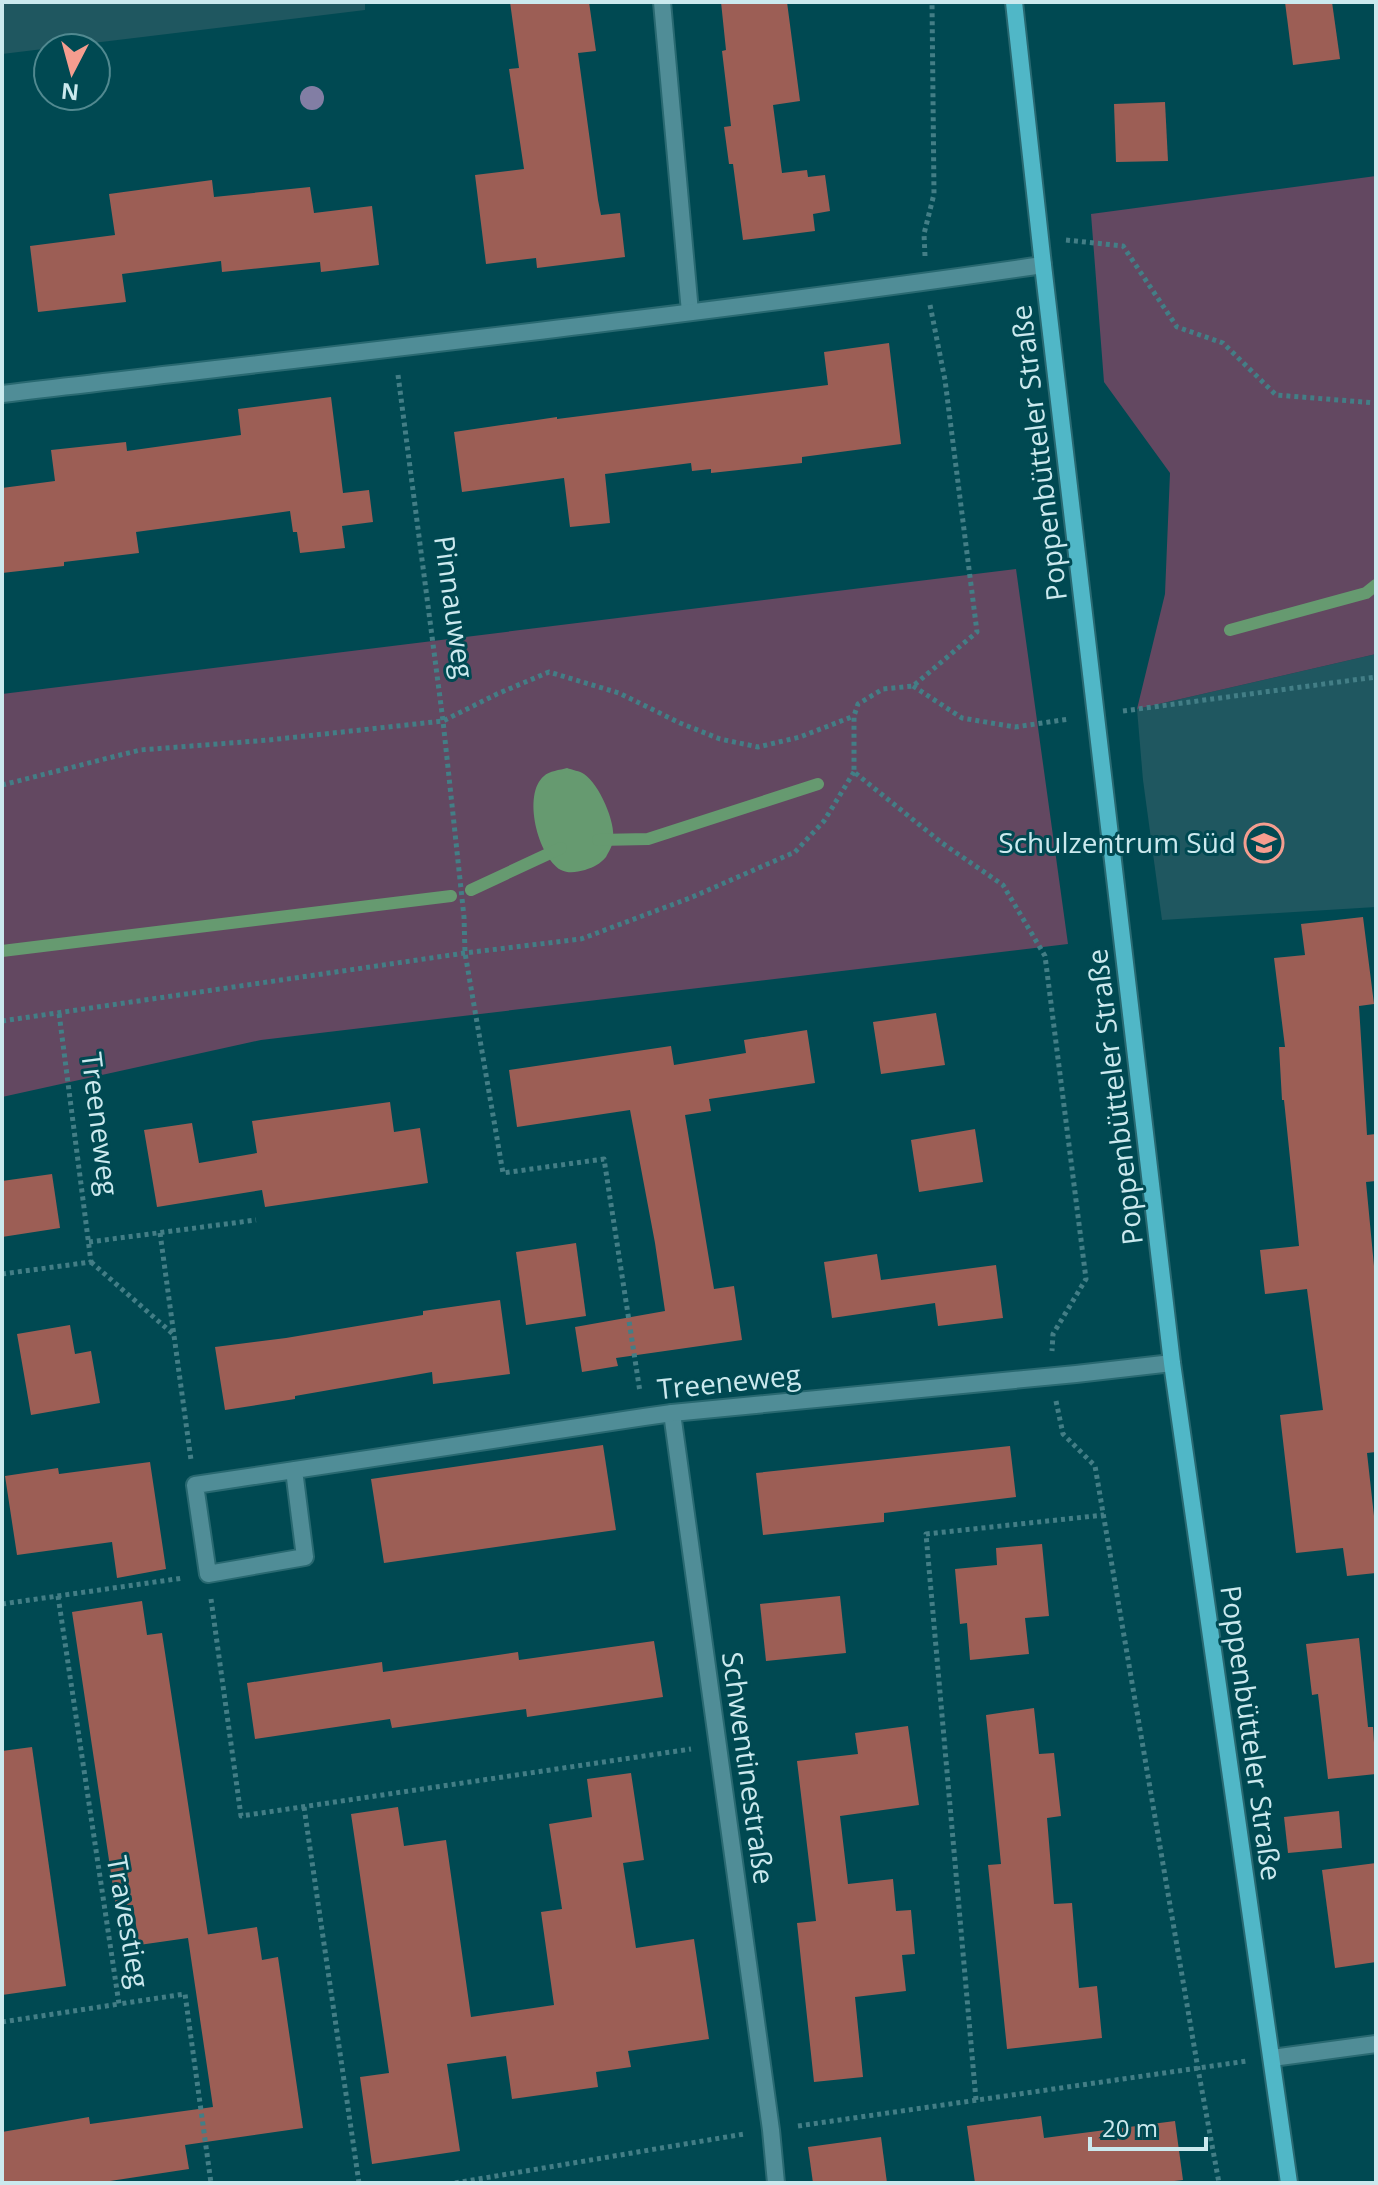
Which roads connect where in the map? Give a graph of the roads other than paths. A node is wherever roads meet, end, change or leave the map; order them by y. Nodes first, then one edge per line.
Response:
1 (662, 2) edge
2 (1014, 2) edge
3 (1043, 265) junction
4 (690, 312) junction
5 (2, 394) edge
6 (1172, 1363) junction
7 (672, 1413) junction
8 (294, 1470) junction
9 (1376, 2044) edge
10 (1272, 2058) junction
11 (776, 2183) edge
12 (1289, 2183) edge

1 - 4 street
2 - 3 main road, Poppenbütteler Straße
3 - 4 street
3 - 6 main road, Poppenbütteler Straße
4 - 5 street
6 - 7 street, Treeneweg
6 - 10 main road, Poppenbütteler Straße
7 - 8 street, Treeneweg
7 - 11 street, Schwentinestraße
8 - 8 street, Treeneweg
9 - 10 street
10 - 12 main road, Poppenbütteler Straße

